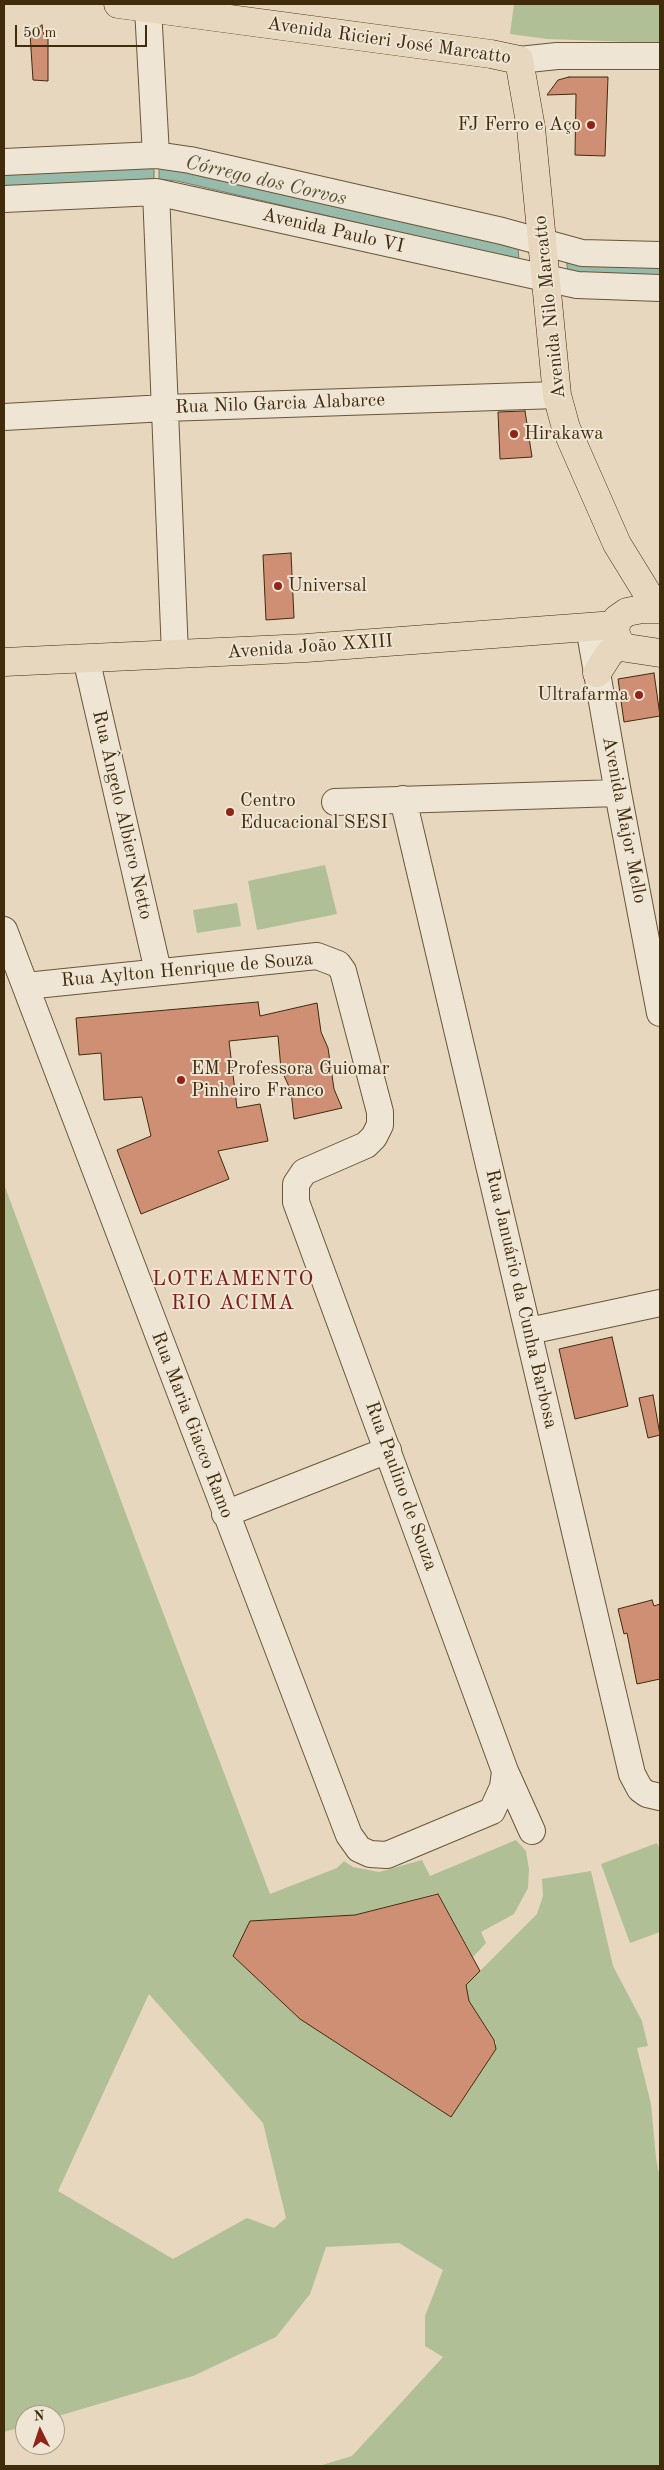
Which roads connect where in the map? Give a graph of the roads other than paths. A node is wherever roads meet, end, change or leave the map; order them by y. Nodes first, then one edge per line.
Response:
1 (118, 4) edge
2 (148, 8) junction
3 (660, 56) edge
4 (519, 60) junction
5 (156, 156) junction
6 (4, 162) edge
7 (156, 192) junction
8 (4, 199) edge
9 (542, 242) junction
10 (660, 255) edge
11 (546, 279) junction
12 (660, 288) edge
13 (557, 395) junction
14 (165, 408) junction
15 (4, 417) edge
16 (617, 544) junction
17 (659, 609) edge
18 (613, 627) junction
19 (660, 653) edge
20 (175, 654) junction
21 (86, 658) junction
22 (4, 662) edge
23 (597, 673) joint
24 (618, 793) junction
25 (403, 799) junction
26 (335, 802) dead end
27 (4, 930) edge
28 (158, 971) junction
29 (26, 986) junction
30 (660, 1013) edge
31 (296, 1202) joint
32 (660, 1304) edge
33 (529, 1331) junction
34 (388, 1450) junction
35 (225, 1514) junction
36 (505, 1771) junction
37 (654, 1796) edge
38 (492, 1811) junction

1 - 2 main road, Avenida Ricieri José Marcatto
2 - 4 main road, Avenida Ricieri José Marcatto
2 - 5 street
3 - 4 street, Avenida Ricieri José Marcatto
4 - 9 main road, Avenida Nilo Marcatto
5 - 6 street, Avenida Paulo VI
5 - 9 street, Avenida Paulo VI
7 - 8 street, Avenida Paulo VI
7 - 11 street, Avenida Paulo VI
7 - 14 street
9 - 10 street, Avenida Paulo VI
9 - 11 main road, Avenida Nilo Marcatto
11 - 12 street, Avenida Paulo VI
11 - 13 main road, Avenida Nilo Marcatto
13 - 14 street, Rua Nilo Garcia Alabarce
13 - 16 main road, Avenida Nilo Marcatto
14 - 15 street, Rua Nilo Garcia Alabarce
14 - 20 street
16 - 17 main road, Avenida Nilo Marcatto
16 - 18 main road, Avenida Nilo Marcatto
17 - 18 main road, Avenida João XXIII
18 - 19 main road, Avenida João XXIII
18 - 20 main road, Avenida João XXIII
18 - 23 main road
20 - 21 main road, Avenida João XXIII
21 - 22 main road, Avenida João XXIII
21 - 28 street, Rua Ângelo Albiero Netto
23 - 24 street, Avenida Major Mello
24 - 25 street
24 - 30 street, Avenida Major Mello
25 - 26 street
25 - 33 street, Rua Januário da Cunha Barbosa
27 - 29 street, Rua Maria Giacco Ramo
28 - 29 street, Rua Aylton Henrique de Souza
28 - 31 street, Rua Aylton Henrique de Souza
29 - 35 street, Rua Maria Giacco Ramo
31 - 34 street, Rua Paulino de Souza
32 - 33 street
33 - 37 street, Rua Januário da Cunha Barbosa
34 - 35 street
34 - 36 street, Rua Paulino de Souza
35 - 38 street, Rua Maria Giacco Ramo
36 - 38 street
36 - 38 street, Rua Paulino de Souza

